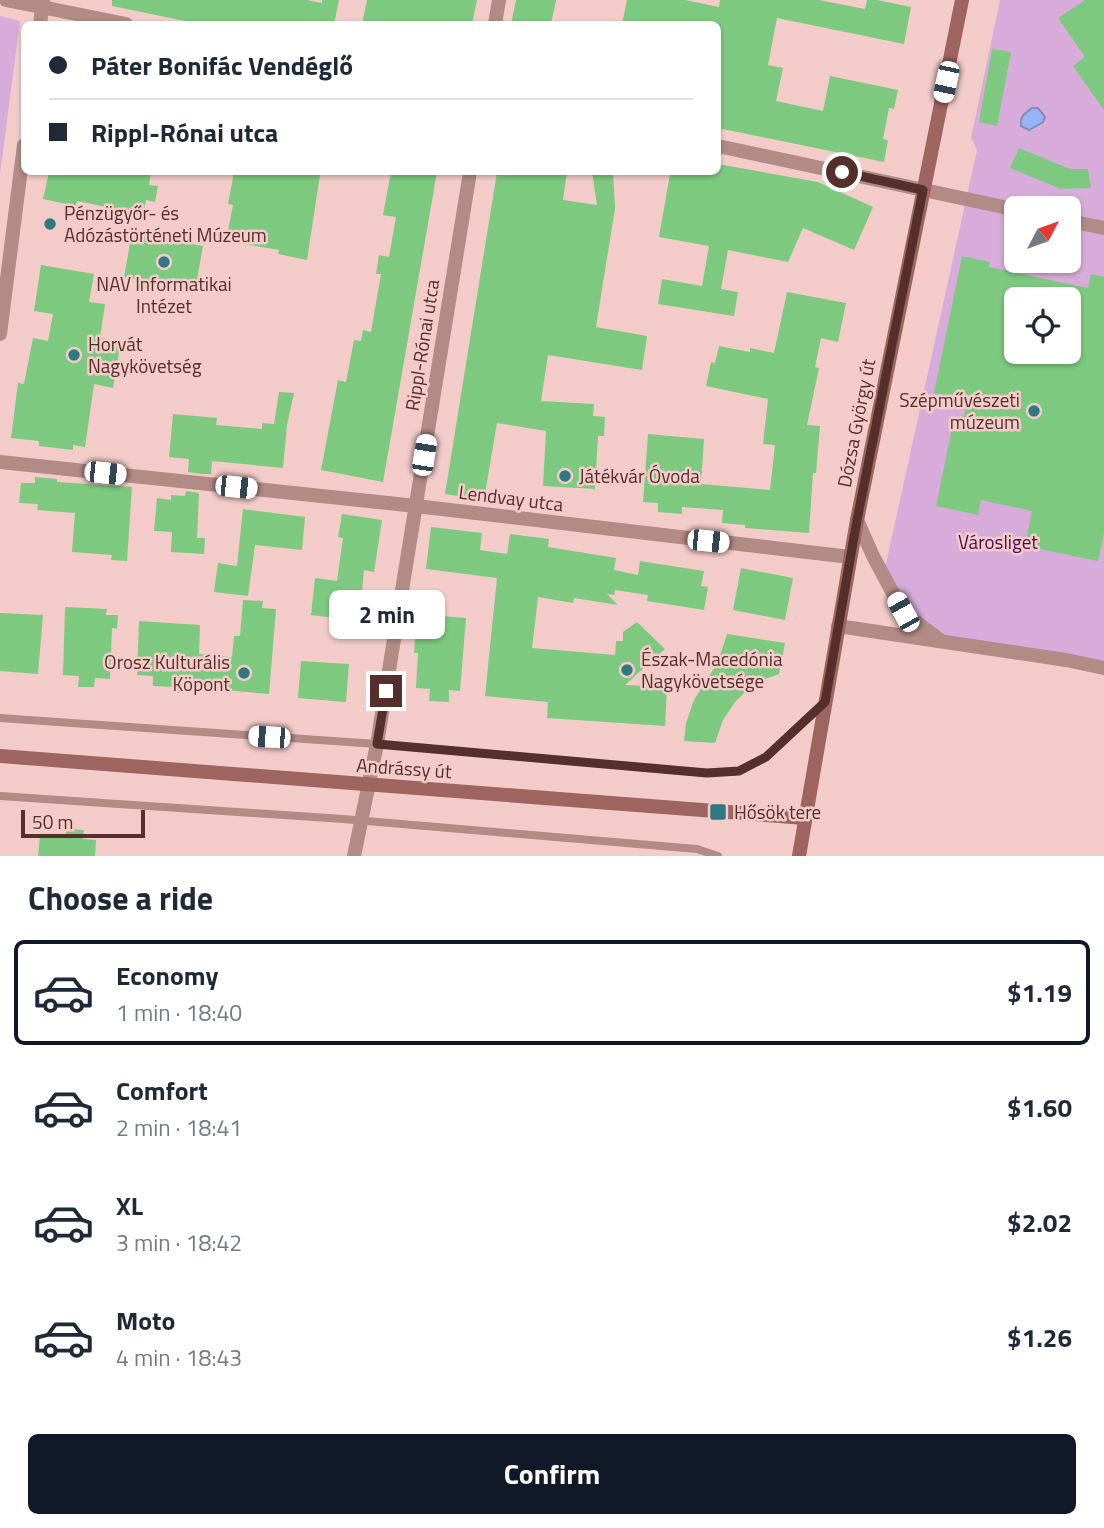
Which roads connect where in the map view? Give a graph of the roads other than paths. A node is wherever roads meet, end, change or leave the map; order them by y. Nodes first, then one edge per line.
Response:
1 (6, 0) edge
2 (499, 0) edge
3 (962, 0) edge
4 (42, 4) edge
5 (113, 21) edge
6 (496, 21) edge
7 (721, 147) edge
8 (21, 162) edge
9 (470, 175) edge
10 (923, 190) junction
11 (1004, 207) edge
12 (1082, 224) edge
13 (1104, 228) edge
14 (5, 255) edge
15 (0, 334) edge
16 (0, 462) edge
17 (416, 506) junction
18 (857, 520) junction
19 (850, 557) junction
20 (838, 625) junction
21 (941, 641) junction
22 (1103, 667) edge
23 (825, 702) junction
24 (0, 718) edge
25 (377, 744) junction
26 (0, 756) edge
27 (368, 785) junction
28 (0, 796) edge
29 (805, 818) junction
30 (360, 821) junction
31 (354, 856) edge
32 (718, 856) edge
33 (799, 856) edge

1 - 4 street
2 - 6 street
3 - 10 main road, Dózsa György út
4 - 5 street
7 - 10 street
8 - 14 street
9 - 17 street, Rippl-Rónai utca
10 - 11 street
10 - 18 main road, Dózsa György út
12 - 13 street
14 - 15 street
16 - 17 street, Lendvay utca
17 - 19 street, Lendvay utca
17 - 25 street, Rippl-Rónai utca
18 - 19 main road, Dózsa György út
18 - 21 street
19 - 20 main road, Dózsa György út
20 - 21 street
20 - 23 main road, Dózsa György út
21 - 22 street
23 - 25 lane
23 - 29 main road, Dózsa György út
24 - 25 lane
25 - 27 street, Rippl-Rónai utca
26 - 27 main road, Andrássy út
27 - 29 main road, Andrássy út
27 - 30 street, Rippl-Rónai utca
28 - 30 lane
29 - 33 main road, Dózsa György út
30 - 31 street, Rippl-Rónai utca
30 - 32 lane

